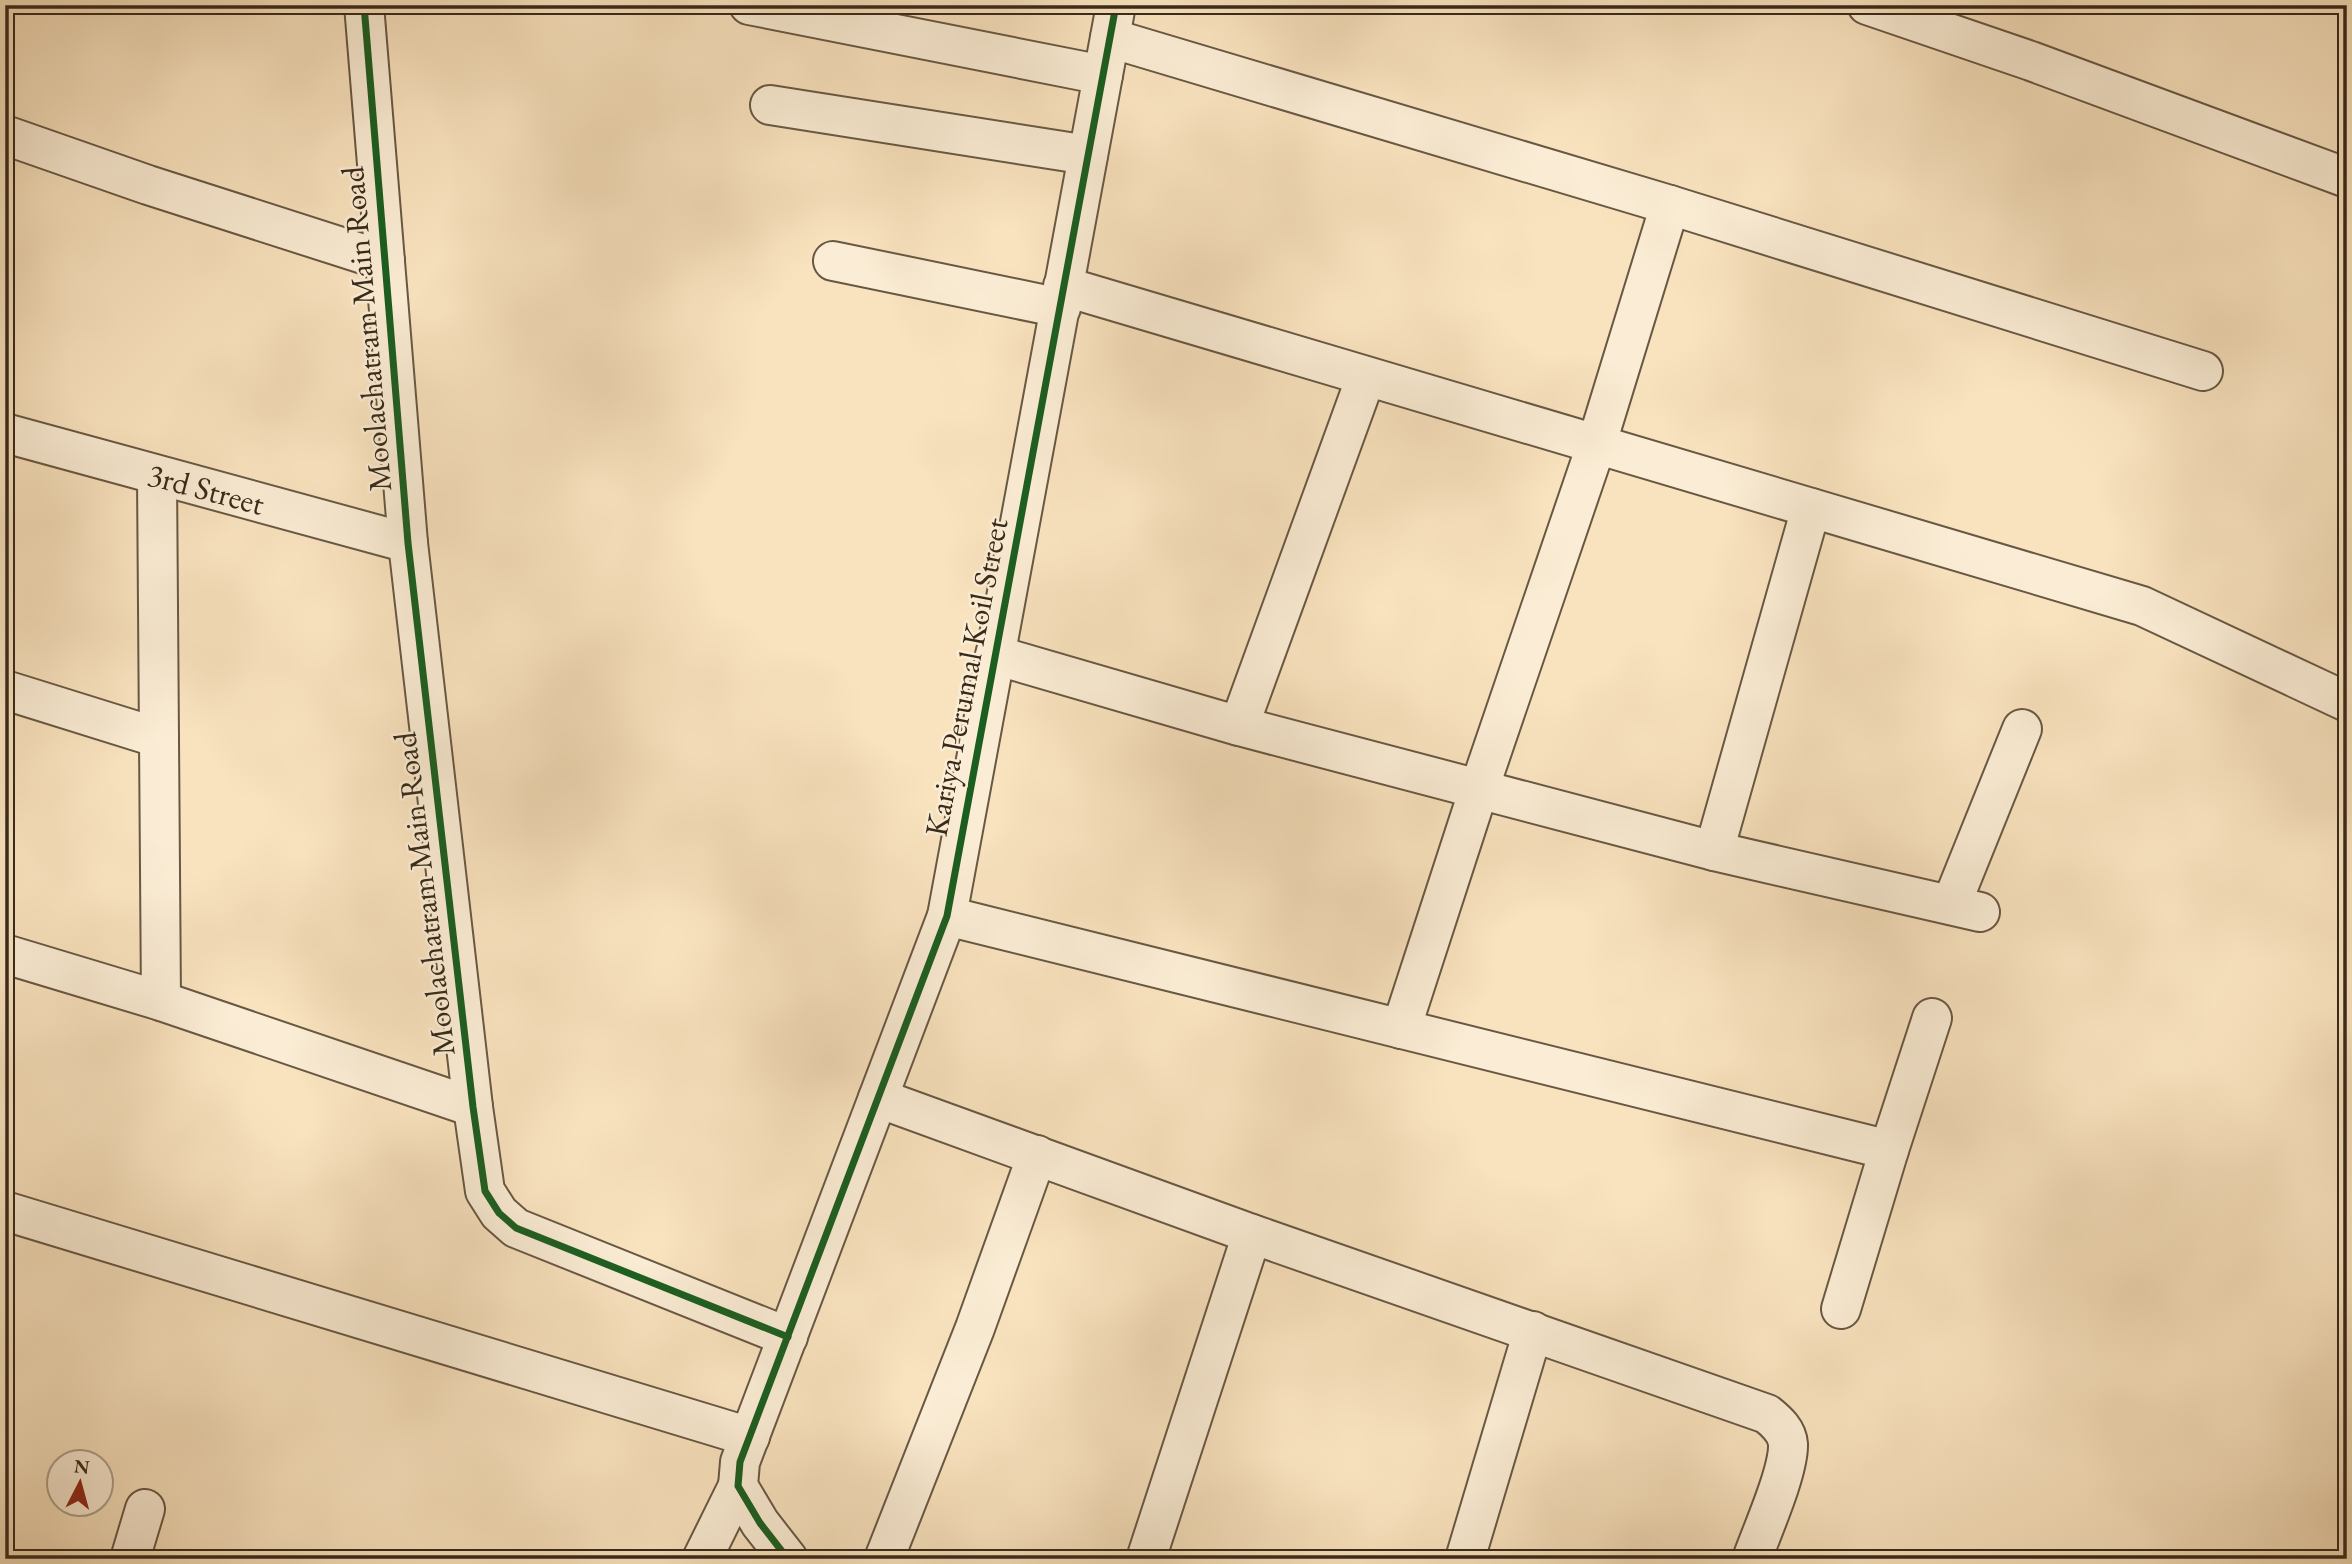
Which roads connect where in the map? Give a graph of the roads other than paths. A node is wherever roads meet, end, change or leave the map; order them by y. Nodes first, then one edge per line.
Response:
1 (364, 5) edge
2 (749, 5) edge
3 (1867, 5) edge
4 (1113, 22) edge
5 (1103, 75) junction
6 (770, 106) dead end
7 (5, 135) edge
8 (1088, 155) junction
9 (2347, 178) edge
10 (1670, 205) junction
11 (385, 261) junction
12 (833, 261) dead end
13 (1062, 297) junction
14 (2203, 371) dead end
15 (1366, 377) junction
16 (5, 433) edge
17 (1596, 446) junction
18 (157, 476) junction
19 (1811, 508) junction
20 (408, 543) junction
21 (995, 655) junction
22 (5, 690) edge
23 (2347, 702) edge
24 (1239, 726) junction
25 (2022, 729) dead end
26 (159, 738) junction
27 (1479, 789) junction
28 (1714, 851) junction
29 (947, 916) junction
30 (5, 954) edge
31 (160, 1000) junction
32 (1932, 1018) dead end
33 (1401, 1029) junction
34 (878, 1098) junction
35 (473, 1107) junction
36 (1889, 1150) junction
37 (1037, 1155) junction
38 (5, 1211) edge
39 (1252, 1234) junction
40 (1841, 1308) dead end
41 (1533, 1331) junction
42 (788, 1337) junction
43 (750, 1437) junction
44 (738, 1486) junction
45 (145, 1509) dead end
46 (130, 1559) edge
47 (702, 1559) edge
48 (788, 1559) edge
49 (884, 1559) edge
50 (1146, 1559) edge
51 (1465, 1559) edge
52 (1752, 1559) edge

1 - 11 street, Moolachatram Main Road
2 - 5 street
3 - 9 street
4 - 5 street, Kariya Perumal Koil Street
4 - 10 street
5 - 8 street, Kariya Perumal Koil Street
6 - 8 street
7 - 11 street
8 - 13 street, Kariya Perumal Koil Street
10 - 14 street
10 - 17 street
11 - 20 street, Moolachatram Main Road
12 - 13 street
13 - 15 street
13 - 21 street, Kariya Perumal Koil Street
15 - 17 street
15 - 24 street
16 - 18 street, 3rd Street
17 - 19 street
17 - 27 street
18 - 20 street, 3rd Street
18 - 26 street
19 - 23 street
19 - 28 street
20 - 35 street, Moolachatram Main Road
21 - 24 street
21 - 29 street, Kariya Perumal Koil Street
22 - 26 street
24 - 27 street
25 - 28 street
26 - 31 street
27 - 28 street
27 - 33 street
29 - 33 street
29 - 34 street, Kariya Perumal Koil Street
30 - 31 street
31 - 35 street
32 - 36 street
33 - 36 street
34 - 37 street
34 - 42 street, Kariya Perumal Koil Street
35 - 42 street, Moolachatram Main Road
36 - 40 street
37 - 39 street
37 - 49 street
38 - 43 street
39 - 41 street
39 - 50 street
41 - 51 street
41 - 52 street
42 - 43 street
43 - 44 street
44 - 47 street
44 - 48 street
45 - 46 street

